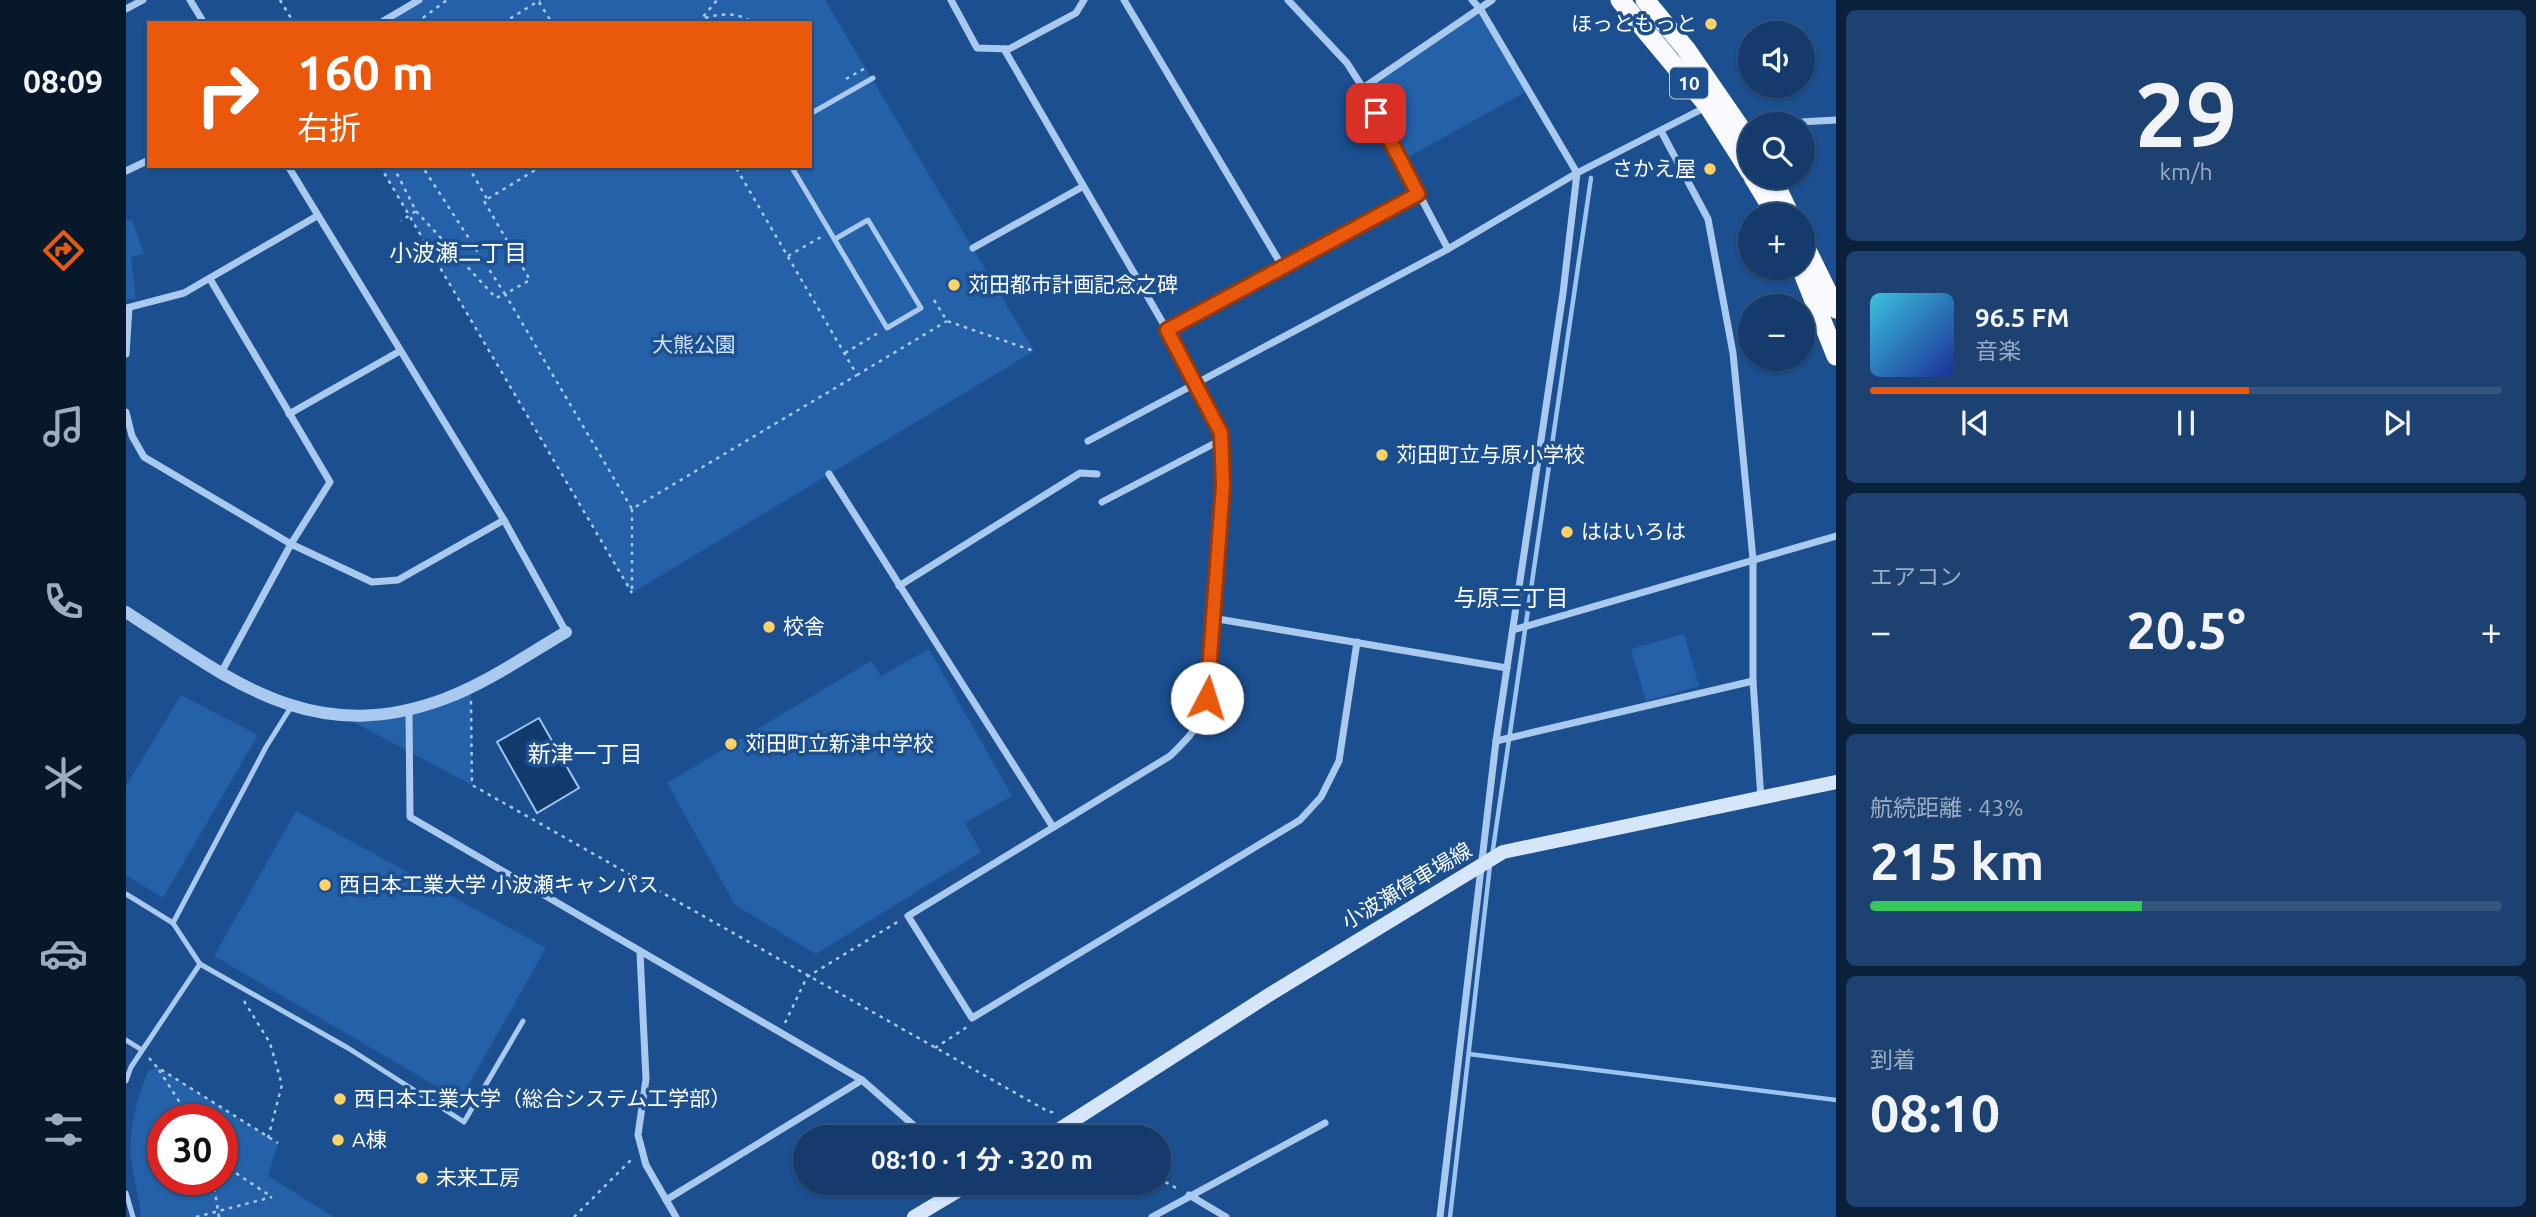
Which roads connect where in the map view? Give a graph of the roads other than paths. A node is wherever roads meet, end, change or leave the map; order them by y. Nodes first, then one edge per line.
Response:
1 (143, 0) edge
2 (190, 0) edge
3 (419, 0) edge
4 (951, 0) edge
5 (1084, 0) edge
6 (1124, 0) edge
7 (1288, 0) edge
8 (1472, 0) edge
9 (1492, 0) edge
10 (1620, 0) edge
11 (1646, 0) edge
12 (126, 9) edge
13 (1481, 10) junction
14 (203, 21) edge
15 (383, 21) edge
16 (1004, 49) junction
17 (873, 78) dead end
18 (1363, 88) junction
19 (1715, 103) junction
20 (812, 113) edge
21 (1836, 120) edge
22 (1815, 121) edge
23 (1738, 126) edge
24 (1661, 131) junction
25 (1738, 148) edge
26 (147, 161) edge
27 (289, 168) edge
28 (792, 168) edge
29 (126, 170) edge
30 (1577, 173) junction
31 (1082, 187) junction
32 (1418, 194) junction
33 (317, 216) junction
34 (835, 239) junction
35 (973, 248) dead end
36 (1448, 249) junction
37 (1282, 266) junction
38 (1815, 266) edge
39 (210, 279) junction
40 (1806, 280) edge
41 (128, 308) edge
42 (1836, 309) edge
43 (1167, 330) junction
44 (400, 351) junction
45 (126, 354) edge
46 (1836, 356) edge
47 (1195, 385) junction
48 (126, 412) edge
49 (289, 414) junction
50 (1221, 440) junction
51 (1088, 441) dead end
52 (829, 474) dead end
53 (1097, 474) dead end
54 (1102, 502) dead end
55 (504, 520) junction
56 (1836, 536) edge
57 (291, 544) junction
58 (1753, 559) junction
59 (899, 586) junction
60 (126, 612) edge
61 (1212, 618) junction
62 (1513, 630) junction
63 (566, 632) joint
64 (1357, 642) junction
65 (1507, 668) junction
66 (221, 673) junction
67 (1753, 681) junction
68 (291, 707) junction
69 (409, 710) junction
70 (1496, 741) junction
71 (1836, 782) edge
72 (1760, 799) junction
73 (1053, 827) junction
74 (1480, 865) junction
75 (126, 894) edge
76 (173, 923) junction
77 (640, 953) junction
78 (200, 964) junction
79 (523, 1021) dead end
80 (126, 1041) edge
81 (142, 1050) junction
82 (862, 1080) junction
83 (126, 1081) edge
84 (1325, 1123) dead end
85 (913, 1125) edge
86 (1067, 1125) edge
87 (126, 1193) edge
88 (951, 1195) edge
89 (1189, 1195) junction
90 (666, 1200) junction
91 (133, 1217) edge
92 (676, 1217) edge
93 (914, 1217) edge
94 (1152, 1217) edge
95 (1226, 1217) edge
96 (1440, 1217) edge

1 - 12 street
2 - 14 street
3 - 15 street
4 - 16 street
5 - 16 street
6 - 37 street
7 - 18 street
8 - 13 street
9 - 13 street
10 - 19 highway, 10
11 - 19 highway, 10
13 - 18 street
13 - 30 street
16 - 31 street
17 - 20 lane
18 - 32 street
19 - 23 highway, 10
19 - 24 street
19 - 25 highway, 10
21 - 22 street
24 - 30 street
24 - 58 street
26 - 29 street
27 - 33 street
28 - 34 lane
30 - 36 street
30 - 62 street
31 - 35 street
31 - 43 street
32 - 36 street
32 - 37 street
33 - 39 street
33 - 44 street
34 - 34 lane
36 - 47 street
37 - 43 street
38 - 42 highway
39 - 41 street
39 - 49 street
40 - 46 highway
41 - 45 street
43 - 47 street
44 - 49 street
44 - 55 street
47 - 50 street
47 - 51 street
48 - 57 street
49 - 57 street
50 - 54 street
50 - 61 street
52 - 59 street
53 - 59 street
55 - 57 street
55 - 63 street
56 - 58 street
57 - 66 street
58 - 62 street
58 - 67 street
59 - 73 street
60 - 66 street
61 - 64 street
61 - 73 street
62 - 65 street
63 - 69 street
64 - 65 street
64 - 73 street
65 - 70 street
66 - 68 street
67 - 70 street
67 - 72 street
68 - 69 street
68 - 76 lane
69 - 77 street
70 - 74 street
71 - 72 main road, 小波瀬停車場線
72 - 74 main road, 小波瀬停車場線
74 - 86 main road, 小波瀬停車場線
74 - 96 street
75 - 76 lane
76 - 78 lane
77 - 82 street
77 - 90 street
78 - 79 lane
78 - 81 lane
80 - 81 lane
81 - 83 lane
82 - 85 street
82 - 90 street
84 - 89 street
87 - 91 lane
88 - 93 main road
89 - 94 street
89 - 95 street
90 - 92 street

